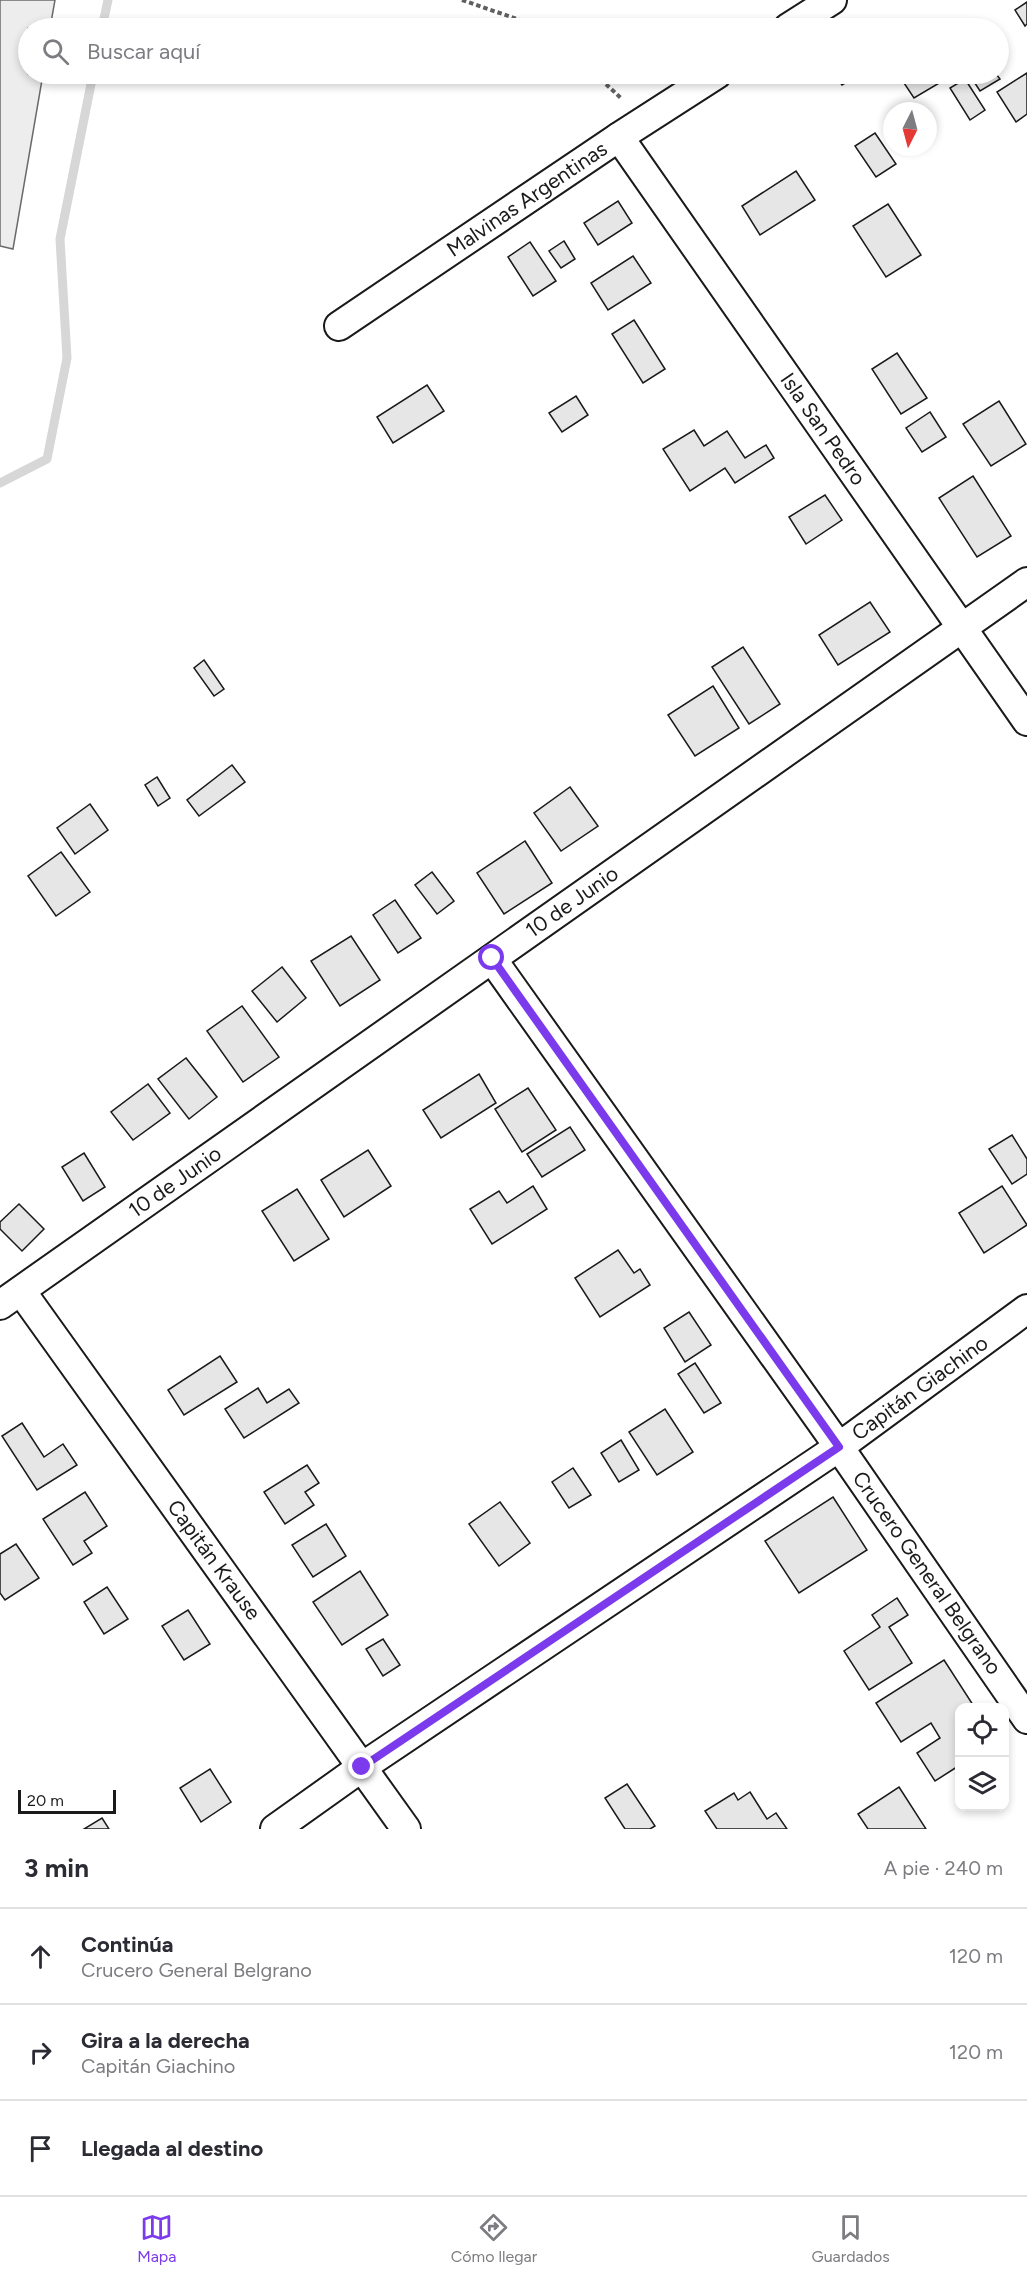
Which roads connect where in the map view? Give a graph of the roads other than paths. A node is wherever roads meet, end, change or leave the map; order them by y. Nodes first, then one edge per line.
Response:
1 (832, 0) edge
2 (804, 18) edge
3 (701, 84) edge
4 (619, 137) junction
5 (339, 326) dead end
6 (1027, 582) edge
7 (961, 627) junction
8 (1027, 721) edge
9 (492, 958) junction
10 (11, 1298) edge
11 (1027, 1310) edge
12 (839, 1447) junction
13 (1027, 1719) edge
14 (362, 1767) junction
15 (275, 1829) edge
16 (406, 1829) edge

1 - 2 street
3 - 4 street, Malvinas Argentinas
4 - 5 street, Malvinas Argentinas
4 - 7 street, Isla San Pedro
6 - 7 street, 10 de Junio
7 - 8 street, Isla San Pedro
7 - 9 street, 10 de Junio
9 - 10 street, 10 de Junio
9 - 12 street, Crucero General Belgrano
10 - 14 street, Capitán Krause
11 - 12 street, Capitán Giachino
12 - 13 street, Crucero General Belgrano
12 - 14 street, Capitán Giachino
14 - 15 street, Capitán Giachino
14 - 16 street, Capitán Krause

